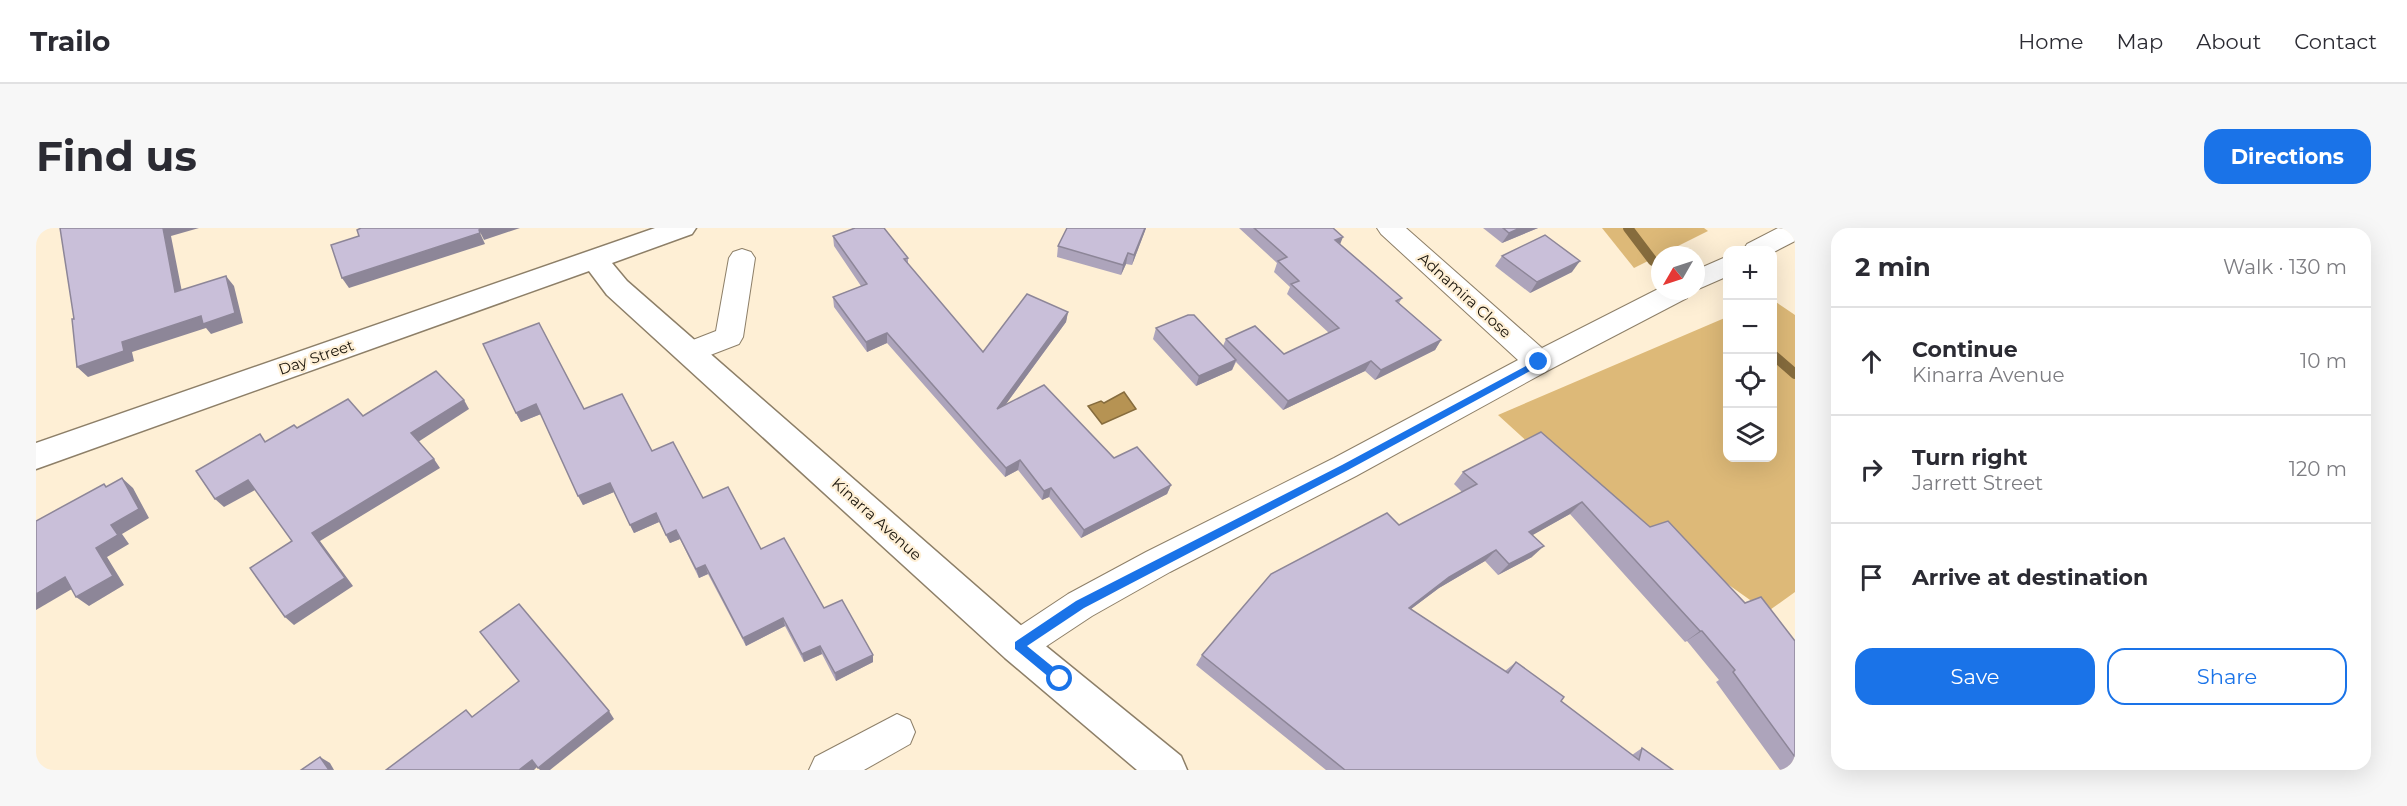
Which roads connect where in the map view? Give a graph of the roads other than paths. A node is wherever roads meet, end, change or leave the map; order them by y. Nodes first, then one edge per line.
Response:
1 (682, 228) edge
2 (1390, 228) edge
3 (1795, 230) edge
4 (1764, 246) edge
5 (742, 258) dead end
6 (596, 259) junction
7 (1723, 268) edge
8 (1705, 276) edge
9 (1660, 300) edge
10 (690, 352) junction
11 (1539, 362) junction
12 (36, 456) edge
13 (1018, 646) junction
14 (897, 732) dead end
15 (828, 770) edge
16 (1167, 770) edge

1 - 6 street, Day Street
2 - 11 street, Adnamira Close
3 - 4 street
5 - 10 street
6 - 10 street, Kinarra Avenue
6 - 12 street, Day Street
7 - 8 street
9 - 11 street
10 - 13 street, Kinarra Avenue
11 - 13 street
13 - 16 street, Kinarra Avenue
14 - 15 street

